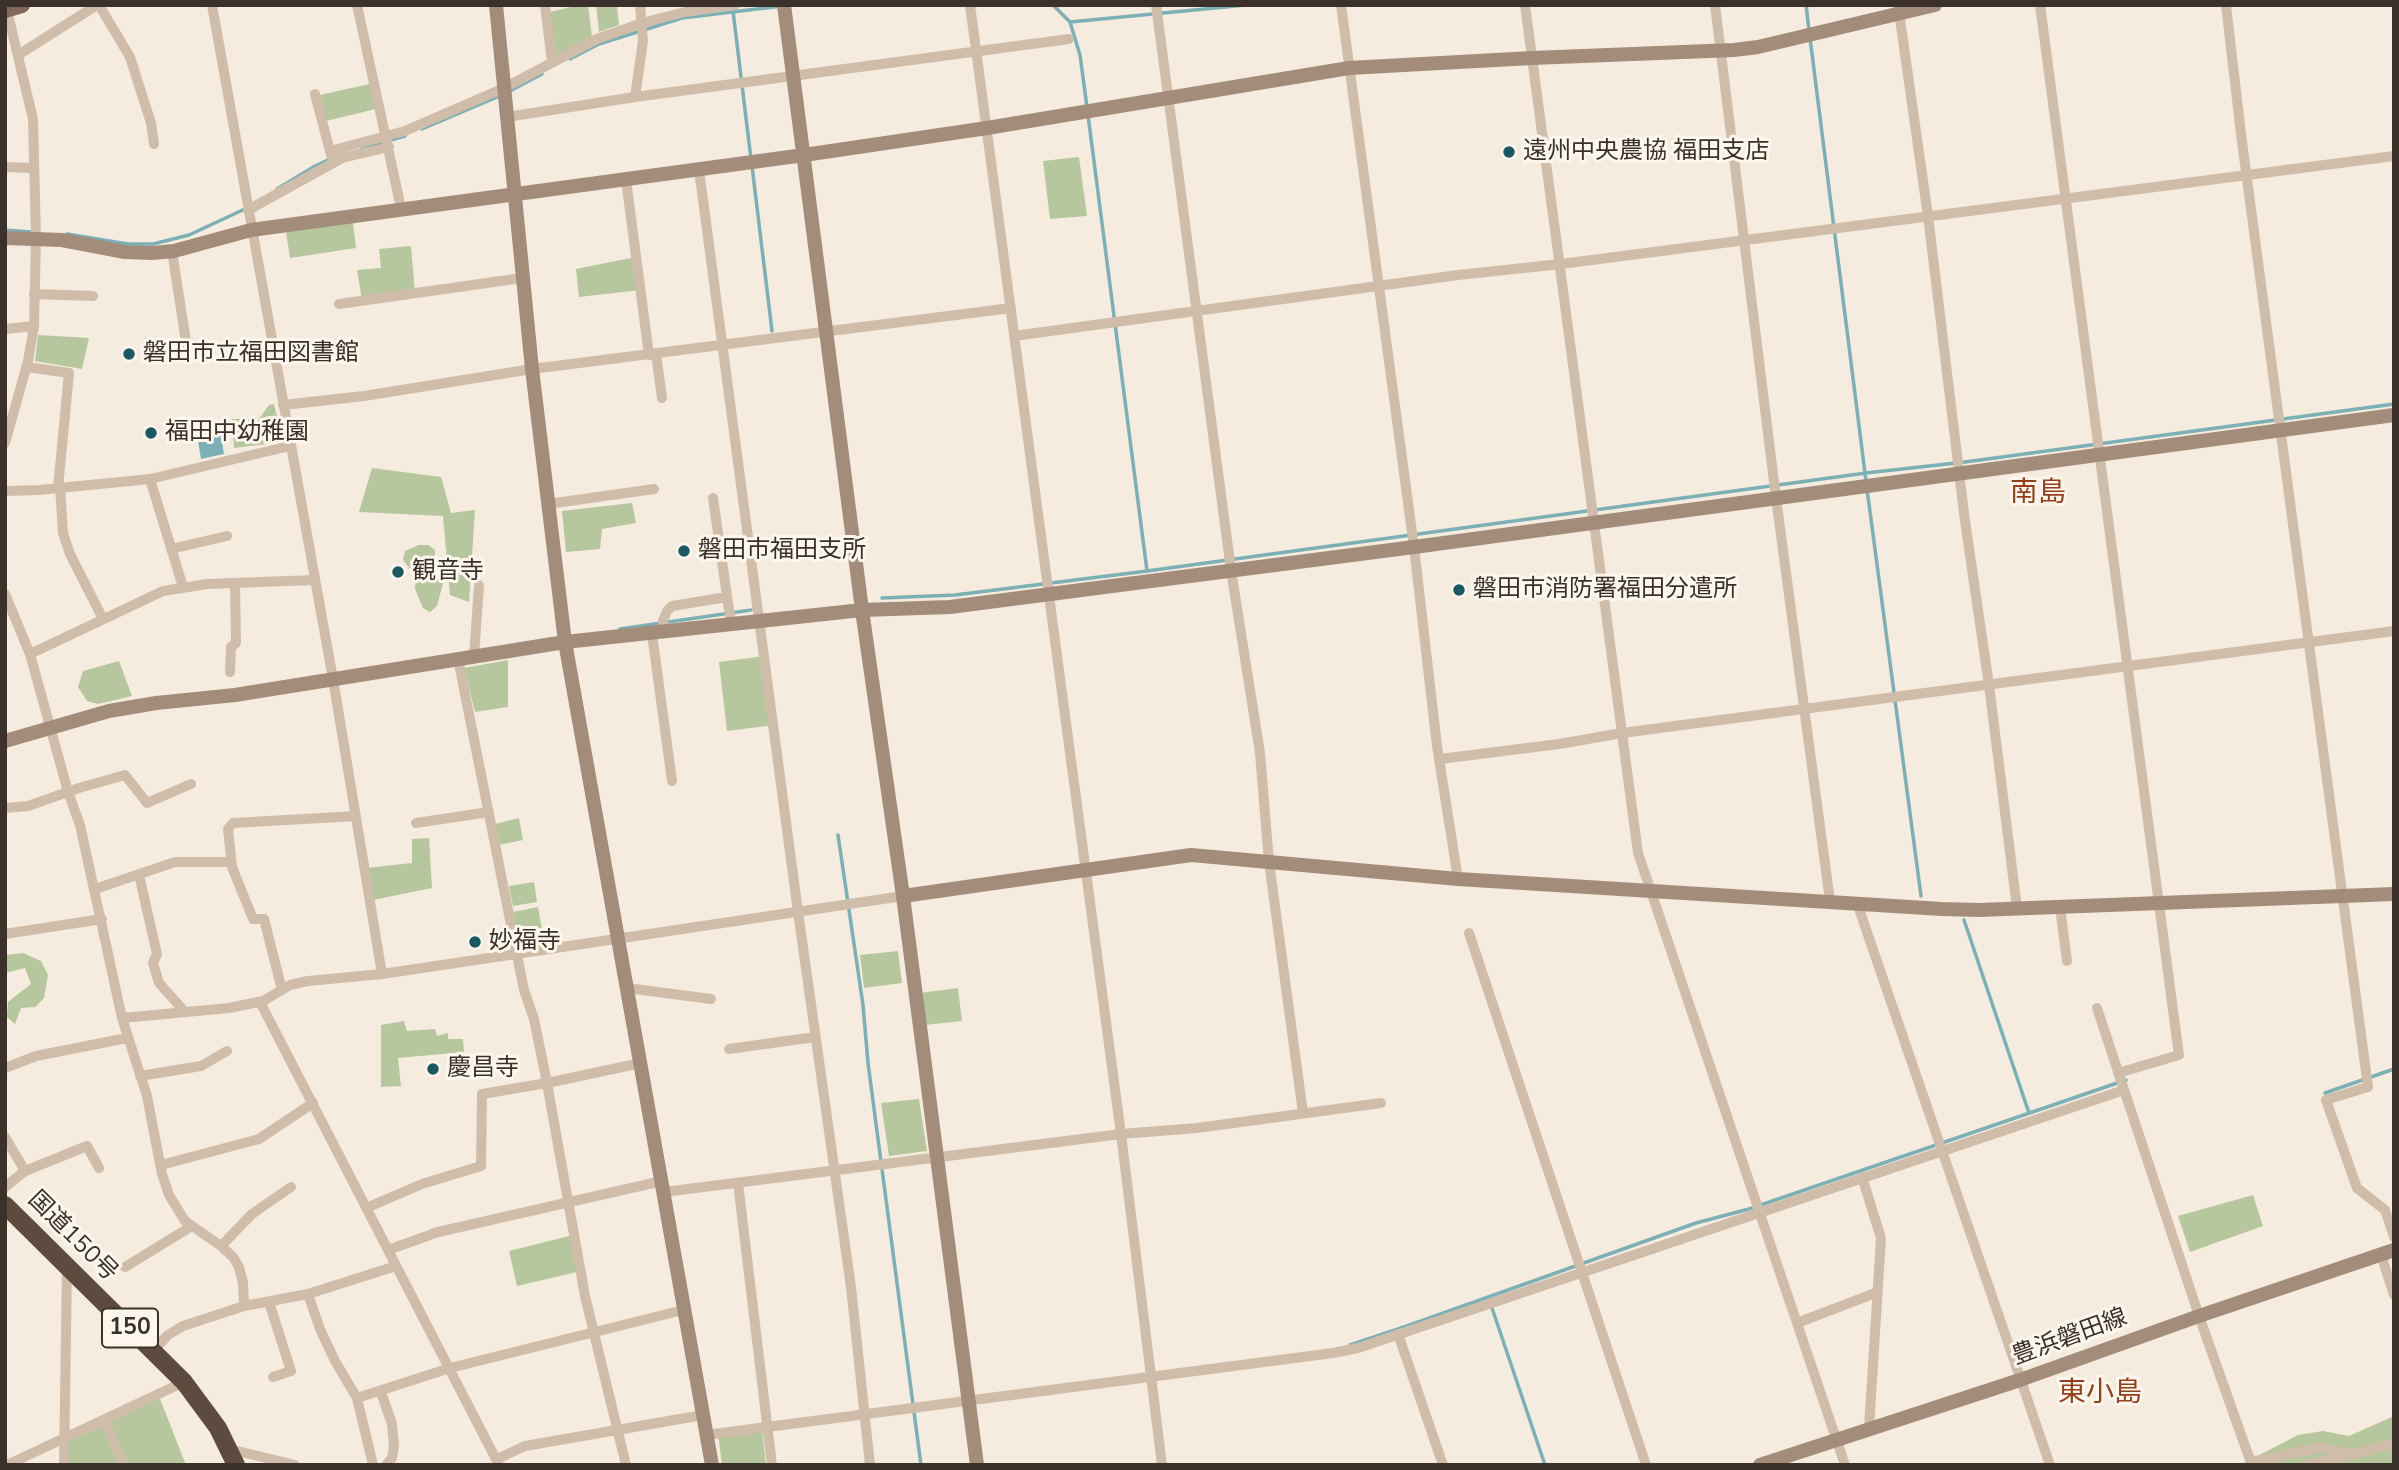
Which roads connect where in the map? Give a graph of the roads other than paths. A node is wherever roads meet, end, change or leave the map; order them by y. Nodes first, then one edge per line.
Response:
1 (98, 5) edge
2 (212, 5) edge
3 (357, 5) edge
4 (496, 5) edge
5 (545, 5) edge
6 (639, 5) edge
7 (735, 5) edge
8 (784, 5) edge
9 (970, 5) edge
10 (1156, 5) edge
11 (1341, 5) edge
12 (1525, 5) edge
13 (1715, 5) edge
14 (1935, 5) edge
15 (2040, 5) edge
16 (2226, 5) edge
17 (10, 7) edge
18 (1899, 10) edge
19 (642, 23) junction
20 (1069, 39) dead end
21 (1720, 51) junction
22 (976, 52) junction
23 (18, 55) junction
24 (1532, 58) junction
25 (552, 62) junction
26 (1349, 68) junction
27 (794, 77) junction
28 (504, 88) junction
29 (315, 94) dead end
30 (635, 97) junction
31 (1168, 98) junction
32 (507, 117) junction
33 (987, 128) junction
34 (388, 142) junction
35 (154, 144) dead end
36 (330, 151) junction
37 (804, 155) junction
38 (2394, 156) edge
39 (333, 163) junction
40 (5, 167) edge
41 (34, 168) junction
42 (699, 170) junction
43 (2248, 175) junction
44 (626, 180) junction
45 (514, 195) junction
46 (2065, 198) junction
47 (401, 208) junction
48 (248, 210) junction
49 (1928, 216) junction
50 (251, 230) junction
51 (5, 238) edge
52 (36, 238) junction
53 (1743, 240) junction
54 (172, 251) junction
55 (1561, 264) junction
56 (522, 278) junction
57 (1378, 287) junction
58 (34, 294) junction
59 (93, 296) dead end
60 (339, 304) dead end
61 (1011, 308) junction
62 (1196, 311) junction
63 (34, 326) junction
64 (5, 329) edge
65 (828, 331) junction
66 (1014, 336) junction
67 (723, 346) junction
68 (187, 348) dead end
69 (652, 355) junction
70 (27, 367) junction
71 (532, 369) junction
72 (662, 398) dead end
73 (283, 405) junction
74 (2394, 415) edge
75 (2281, 431) junction
76 (5, 443) edge
77 (290, 446) junction
78 (2099, 456) junction
79 (1960, 474) junction
80 (150, 479) junction
81 (59, 488) junction
82 (654, 489) dead end
83 (5, 491) edge
84 (713, 498) dead end
85 (1776, 498) junction
86 (548, 504) junction
87 (1594, 522) junction
88 (227, 536) dead end
89 (1414, 547) junction
90 (171, 549) junction
91 (1231, 570) junction
92 (315, 580) junction
93 (235, 583) junction
94 (480, 585) dead end
95 (183, 587) junction
96 (1049, 593) junction
97 (5, 594) edge
98 (727, 597) junction
99 (8, 610) edge
100 (862, 610) junction
101 (730, 617) junction
102 (103, 619) junction
103 (760, 621) junction
104 (660, 629) junction
105 (2394, 631) edge
106 (565, 642) junction
107 (2309, 642) junction
108 (474, 650) junction
109 (30, 654) junction
110 (458, 659) junction
111 (2127, 666) junction
112 (230, 672) dead end
113 (333, 679) junction
114 (1989, 684) junction
115 (1804, 709) junction
116 (49, 726) junction
117 (1622, 733) junction
118 (5, 741) edge
119 (1440, 760) junction
120 (672, 781) dead end
121 (191, 785) dead end
122 (68, 792) junction
123 (5, 808) edge
124 (488, 813) junction
125 (356, 816) junction
126 (415, 823) dead end
127 (231, 862) junction
128 (1269, 862) junction
129 (1085, 870) junction
130 (139, 875) junction
131 (1458, 879) junction
132 (95, 889) junction
133 (1650, 890) junction
134 (2394, 894) edge
135 (904, 896) junction
136 (2342, 896) junction
137 (1830, 901) junction
138 (1857, 903) junction
139 (2159, 903) junction
140 (2060, 907) junction
141 (2017, 908) junction
142 (798, 912) junction
143 (102, 919) junction
144 (1468, 933) dead end
145 (5, 934) edge
146 (618, 939) junction
147 (516, 954) junction
148 (2067, 961) dead end
149 (382, 974) junction
150 (627, 988) junction
151 (282, 990) junction
152 (711, 999) dead end
153 (260, 1002) junction
154 (2097, 1008) dead end
155 (185, 1012) junction
156 (122, 1018) junction
157 (815, 1037) junction
158 (127, 1038) junction
159 (729, 1049) dead end
160 (227, 1051) dead end
161 (641, 1063) junction
162 (5, 1068) edge
163 (140, 1076) junction
164 (2121, 1081) junction
165 (547, 1083) junction
166 (313, 1103) junction
167 (1381, 1103) dead end
168 (1303, 1113) junction
169 (1121, 1134) junction
170 (5, 1137) edge
171 (1942, 1151) junction
172 (936, 1157) junction
173 (161, 1165) junction
174 (99, 1168) dead end
175 (834, 1170) junction
176 (25, 1171) junction
177 (1863, 1177) junction
178 (738, 1183) junction
179 (5, 1187) edge
180 (291, 1187) dead end
181 (663, 1187) junction
182 (567, 1201) junction
183 (5, 1205) edge
184 (366, 1208) junction
185 (1759, 1212) junction
186 (192, 1226) junction
187 (2394, 1237) edge
188 (221, 1246) junction
189 (388, 1250) junction
190 (2387, 1252) edge
191 (67, 1266) junction
192 (396, 1266) junction
193 (125, 1267) dead end
194 (1582, 1272) junction
195 (1878, 1292) junction
196 (308, 1294) junction
197 (2394, 1295) edge
198 (269, 1301) junction
199 (244, 1306) junction
200 (683, 1310) junction
201 (2199, 1316) junction
202 (1797, 1322) junction
203 (594, 1332) junction
204 (1398, 1334) junction
205 (153, 1351) junction
206 (450, 1368) junction
207 (273, 1377) dead end
208 (1151, 1377) junction
209 (2020, 1381) junction
210 (184, 1382) junction
211 (381, 1392) junction
212 (357, 1398) junction
213 (969, 1402) junction
214 (703, 1415) junction
215 (863, 1415) junction
216 (104, 1419) junction
217 (768, 1427) junction
218 (1869, 1428) junction
219 (617, 1430) junction
220 (706, 1435) junction
221 (64, 1438) junction
222 (1836, 1438) junction
223 (2394, 1443) edge
224 (64, 1451) junction
225 (2352, 1455) junction
226 (233, 1457) edge
227 (498, 1462) edge
228 (7, 1465) edge
229 (64, 1465) edge
230 (70, 1465) edge
231 (124, 1465) edge
232 (295, 1465) edge
233 (373, 1465) edge
234 (386, 1465) edge
235 (626, 1465) edge
236 (712, 1465) edge
237 (772, 1465) edge
238 (870, 1465) edge
239 (977, 1465) edge
240 (1162, 1465) edge
241 (1443, 1465) edge
242 (1646, 1465) edge
243 (1760, 1465) edge
244 (1845, 1465) edge
245 (2050, 1465) edge
246 (2305, 1465) edge

1 - 23 street
1 - 35 street
2 - 48 street
3 - 34 street
4 - 28 street
5 - 25 street
6 - 19 street
7 - 19 street
8 - 27 street
9 - 22 street
10 - 31 street
11 - 26 street
12 - 24 street
13 - 21 street
14 - 18 street
15 - 46 street
16 - 43 street
17 - 23 street
18 - 21 street
18 - 49 street
19 - 25 street
19 - 30 street
20 - 22 street
21 - 24 street
21 - 53 street
22 - 27 street
22 - 33 street
23 - 41 street
24 - 26 street
24 - 55 street
25 - 28 street
26 - 31 street
26 - 57 street
27 - 30 street
27 - 37 street
28 - 32 street
28 - 34 street
29 - 36 street
30 - 32 street
31 - 33 street
31 - 62 street
32 - 45 street
33 - 37 street
33 - 61 street
34 - 36 street
34 - 39 street
34 - 47 street
36 - 39 street
37 - 42 street
37 - 65 street
38 - 43 street
39 - 48 street
40 - 41 street
41 - 52 street
42 - 44 street
42 - 67 street
43 - 46 street
43 - 75 street
44 - 45 street
44 - 69 street
45 - 47 street
45 - 56 street
46 - 49 street
46 - 78 street
47 - 50 street
48 - 50 street
49 - 53 street
49 - 79 street
50 - 54 street
50 - 73 street
51 - 52 street
52 - 54 street
52 - 58 street
53 - 55 street
53 - 85 street
54 - 68 street
55 - 57 street
55 - 87 street
56 - 60 street
56 - 71 street
57 - 62 street
57 - 89 street
58 - 59 street
58 - 63 street
61 - 65 street
61 - 66 street
62 - 66 street
62 - 91 street
63 - 64 street
63 - 70 street
65 - 67 street
65 - 100 street
66 - 96 street
67 - 69 street
67 - 103 street
69 - 71 street
69 - 72 street
70 - 76 street
70 - 81 street
71 - 73 street
71 - 86 street
73 - 77 street
74 - 75 street
75 - 78 street
75 - 107 street
77 - 80 street
77 - 92 street
78 - 79 street
78 - 111 street
79 - 85 street
79 - 114 street
80 - 81 street
80 - 90 street
81 - 83 street
81 - 102 street
82 - 86 street
84 - 98 street
85 - 87 street
85 - 115 street
86 - 106 street
87 - 89 street
87 - 117 street
88 - 90 street
89 - 91 street
89 - 119 street
90 - 95 street
91 - 96 street
91 - 128 street
92 - 93 street
92 - 113 street
93 - 95 street
93 - 112 street
94 - 108 street
95 - 102 street
96 - 100 street
96 - 129 street
97 - 99 street
98 - 101 street
98 - 104 street
99 - 109 street
100 - 103 street
100 - 135 street
101 - 103 street
101 - 104 street
102 - 109 street
103 - 142 street
104 - 106 street
104 - 120 street
105 - 107 street
106 - 108 street
106 - 146 street
107 - 111 street
107 - 136 street
108 - 110 street
109 - 116 street
110 - 113 street
110 - 124 street
111 - 114 street
111 - 139 street
113 - 116 street
113 - 125 street
114 - 115 street
114 - 141 street
115 - 117 street
115 - 137 street
116 - 118 street
116 - 122 street
117 - 119 street
117 - 133 street
119 - 131 street
121 - 122 street
122 - 123 street
122 - 132 street
124 - 126 street
124 - 147 street
125 - 127 street
125 - 149 street
127 - 130 street
127 - 151 street
128 - 129 street
128 - 131 street
128 - 168 street
129 - 135 street
129 - 169 street
130 - 132 street
130 - 155 street
131 - 133 street
132 - 143 street
133 - 137 street
133 - 185 street
134 - 136 street
135 - 142 street
135 - 172 street
136 - 139 street
136 - 187 street
137 - 138 street
138 - 141 street
138 - 171 street
139 - 140 street
139 - 164 street
140 - 141 street
140 - 148 street
142 - 146 street
142 - 157 street
143 - 145 street
143 - 156 street
144 - 194 street
146 - 147 street
146 - 150 street
147 - 149 street
147 - 165 street
149 - 151 street
150 - 152 street
150 - 161 street
151 - 153 street
153 - 155 street
153 - 166 street
154 - 164 street
155 - 156 street
156 - 158 street
157 - 159 street
157 - 175 street
158 - 162 street
158 - 163 street
160 - 163 street
161 - 165 street
161 - 181 street
163 - 173 street
164 - 171 street
164 - 201 street
165 - 182 street
165 - 184 street
166 - 173 street
166 - 184 street
167 - 168 street
168 - 169 street
169 - 172 street
169 - 208 street
170 - 176 street
171 - 177 street
171 - 209 street
172 - 175 street
172 - 213 street
173 - 186 street
174 - 176 street
175 - 178 street
175 - 215 street
176 - 179 street
177 - 185 street
177 - 195 street
178 - 181 street
178 - 217 street
180 - 188 street
181 - 182 street
181 - 200 street
182 - 189 street
182 - 203 street
183 - 191 highway, 国道150号 / 150
184 - 189 street
185 - 194 street
185 - 202 street
186 - 188 street
186 - 193 street
188 - 199 street
189 - 192 street
190 - 197 street
190 - 201 street, 豊浜磐田線
191 - 205 highway, 国道150号 / 150
191 - 221 street
192 - 196 street
192 - 206 street
194 - 204 street
194 - 242 street
195 - 202 street
195 - 218 street
196 - 198 street
196 - 212 street
198 - 199 street
198 - 207 street
199 - 205 street
200 - 203 street
200 - 214 street
201 - 209 street, 豊浜磐田線
201 - 225 street
202 - 222 street
203 - 206 street
203 - 219 street
204 - 208 street
204 - 241 street
205 - 210 highway, 国道150号 / 150
206 - 211 street
206 - 227 street
208 - 213 street
208 - 240 street
209 - 218 street, 豊浜磐田線
209 - 245 street
210 - 216 street
210 - 226 highway, 国道150号 / 150
211 - 212 street
211 - 234 street
212 - 233 street
213 - 215 street
213 - 239 street
214 - 219 street
214 - 220 street
215 - 217 street
215 - 238 street
216 - 221 street
216 - 231 street
217 - 220 street
217 - 237 street
218 - 222 street, 豊浜磐田線
219 - 227 street
219 - 235 street
220 - 236 street
221 - 224 street
221 - 228 street
222 - 243 street, 豊浜磐田線
222 - 244 street
223 - 225 street
224 - 229 street
224 - 230 street
225 - 246 street
226 - 232 street

